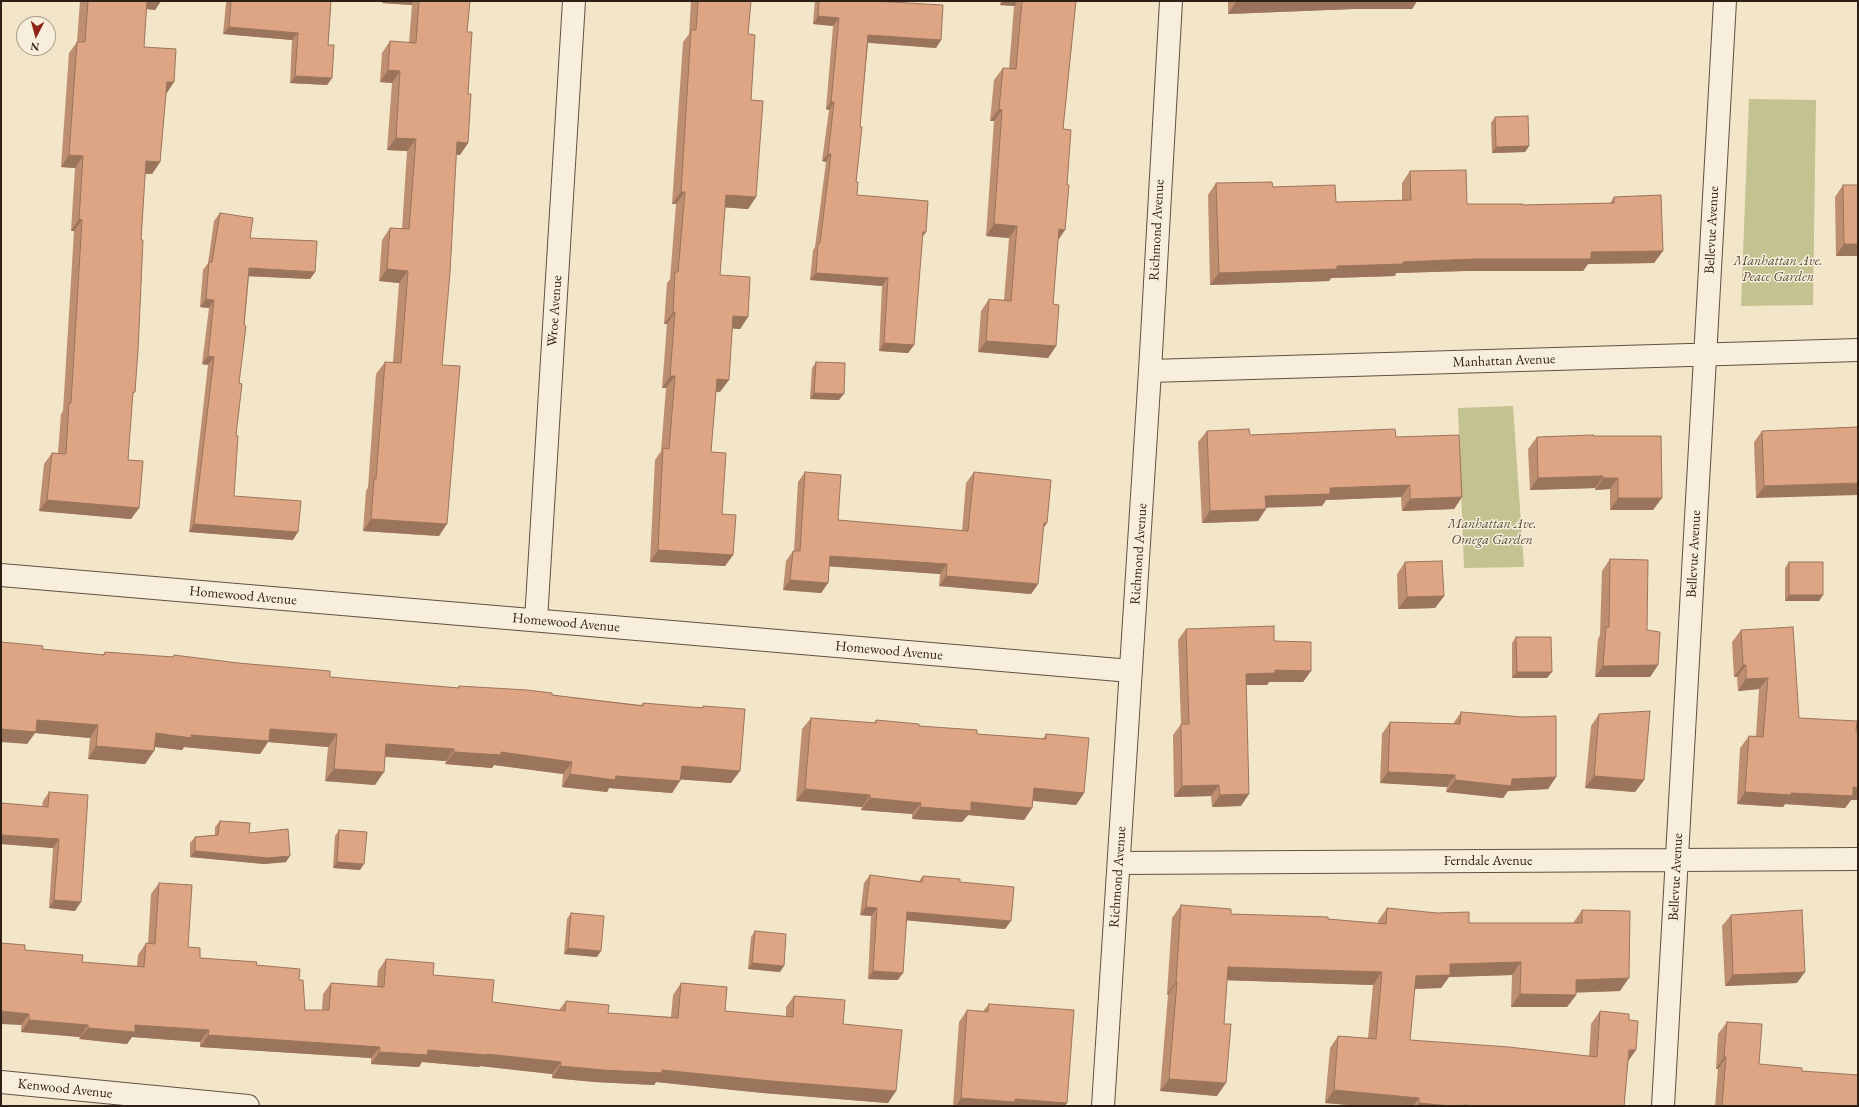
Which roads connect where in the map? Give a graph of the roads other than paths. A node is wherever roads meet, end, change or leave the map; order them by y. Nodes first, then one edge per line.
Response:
1 (574, 1) edge
2 (1171, 1) edge
3 (1725, 1) edge
4 (1858, 350) edge
5 (1705, 356) junction
6 (1150, 371) junction
7 (1, 575) edge
8 (536, 620) junction
9 (1131, 671) junction
10 (1858, 859) edge
11 (1677, 860) junction
12 (1119, 862) junction
13 (1, 1082) edge
14 (248, 1106) edge
15 (1103, 1106) edge
16 (1663, 1106) edge

1 - 8 street, Wroe Avenue
2 - 6 street, Richmond Avenue
3 - 5 street, Bellevue Avenue
4 - 5 street, Manhattan Avenue
5 - 6 street, Manhattan Avenue
5 - 11 street, Bellevue Avenue
6 - 9 street, Richmond Avenue
7 - 8 street, Homewood Avenue
8 - 9 street, Homewood Avenue
9 - 12 street, Richmond Avenue
10 - 11 street, Ferndale Avenue
11 - 12 street, Ferndale Avenue
11 - 16 street, Bellevue Avenue
12 - 15 street, Richmond Avenue
13 - 14 street, Kenwood Avenue

